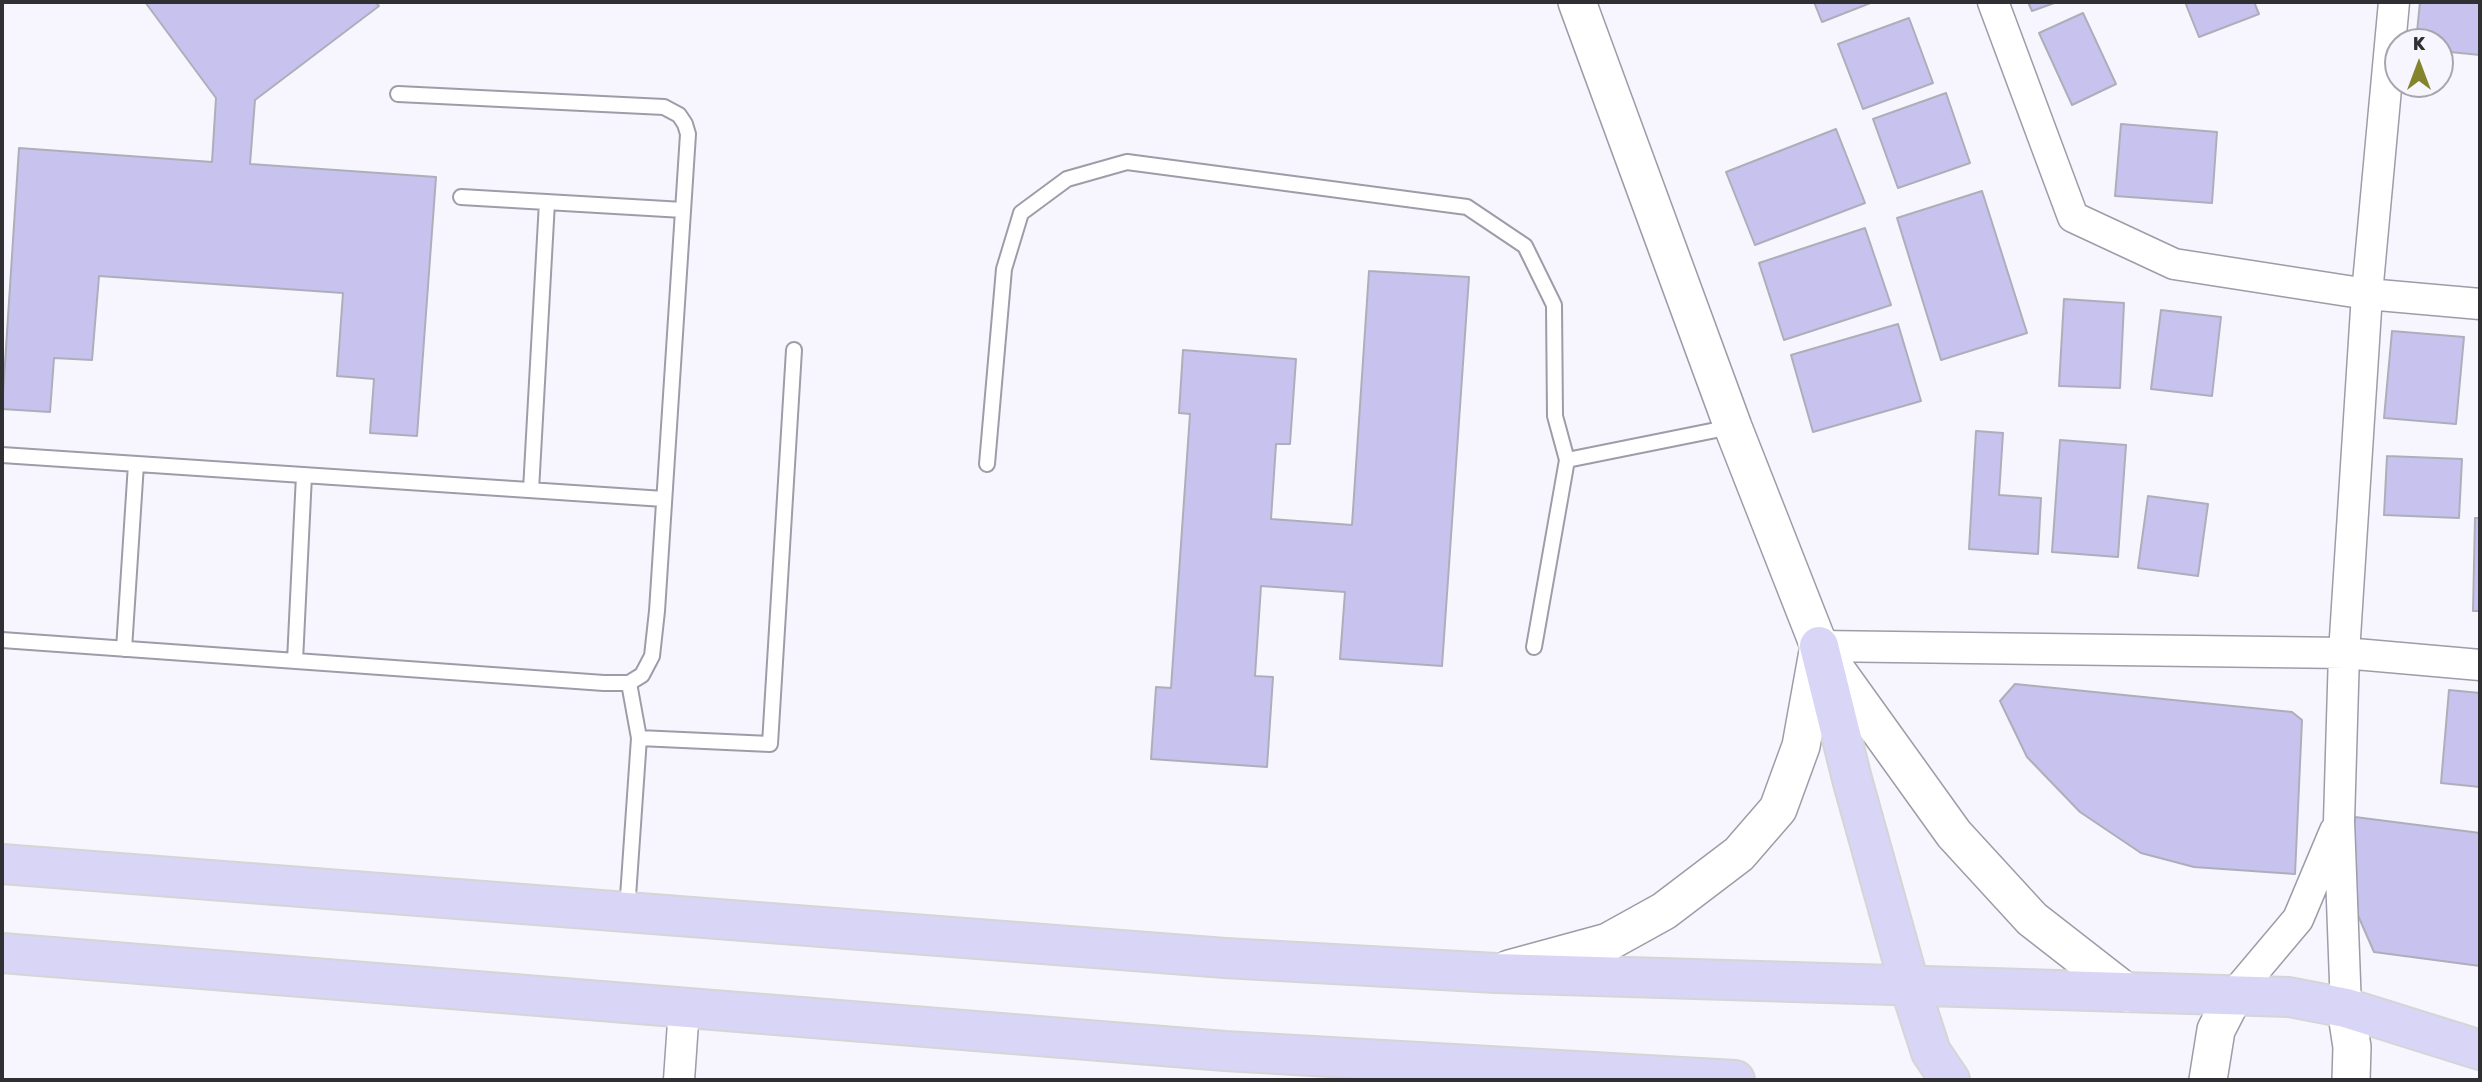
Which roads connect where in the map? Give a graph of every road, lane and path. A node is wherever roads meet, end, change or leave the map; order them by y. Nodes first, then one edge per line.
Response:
1 (1577, 2) edge
2 (1993, 2) edge
3 (2394, 2) edge
4 (398, 94) dead end
5 (461, 197) dead end
6 (547, 202) junction
7 (683, 210) junction
8 (2367, 294) junction
9 (2480, 304) edge
10 (794, 350) dead end
11 (1733, 427) junction
12 (2, 455) edge
13 (1567, 460) junction
14 (136, 464) junction
15 (987, 464) dead end
16 (304, 475) junction
17 (531, 490) junction
18 (664, 499) junction
19 (2, 640) edge
20 (1819, 646) junction
21 (1534, 647) dead end
22 (124, 649) junction
23 (2344, 653) junction
24 (295, 661) junction
25 (2480, 665) edge
26 (629, 683) junction
27 (639, 738) junction
28 (2339, 821) junction
29 (2, 864) edge
30 (627, 912) junction
31 (2, 953) edge
32 (1496, 973) junction
33 (1910, 986) junction
34 (2127, 993) junction
35 (2234, 995) junction
36 (684, 1008) junction
37 (2346, 1008) junction
38 (2480, 1050) edge
39 (679, 1080) edge
40 (1735, 1080) edge
41 (1950, 1080) edge
42 (2208, 1080) edge
43 (2351, 1080) edge

1 - 11 street
2 - 8 street
3 - 8 street
4 - 7 lane
5 - 6 lane
6 - 7 lane
6 - 17 lane
7 - 18 lane
8 - 9 street
8 - 23 street
10 - 27 lane
11 - 13 lane
11 - 20 street
12 - 14 lane
13 - 15 lane
13 - 21 lane
14 - 16 lane
14 - 22 lane
16 - 17 lane
16 - 24 lane
17 - 18 lane
18 - 26 lane
19 - 22 lane
20 - 23 street
20 - 32 street
20 - 33 main road
20 - 34 street
22 - 24 lane
23 - 25 street
23 - 28 street
24 - 26 lane
26 - 27 lane
27 - 30 lane
28 - 35 street
28 - 37 street
29 - 30 main road
30 - 32 main road
31 - 36 main road
32 - 33 main road
33 - 34 main road
33 - 41 main road
34 - 35 main road
35 - 37 main road
35 - 42 street
36 - 39 street
36 - 40 main road
37 - 38 main road
37 - 43 street

